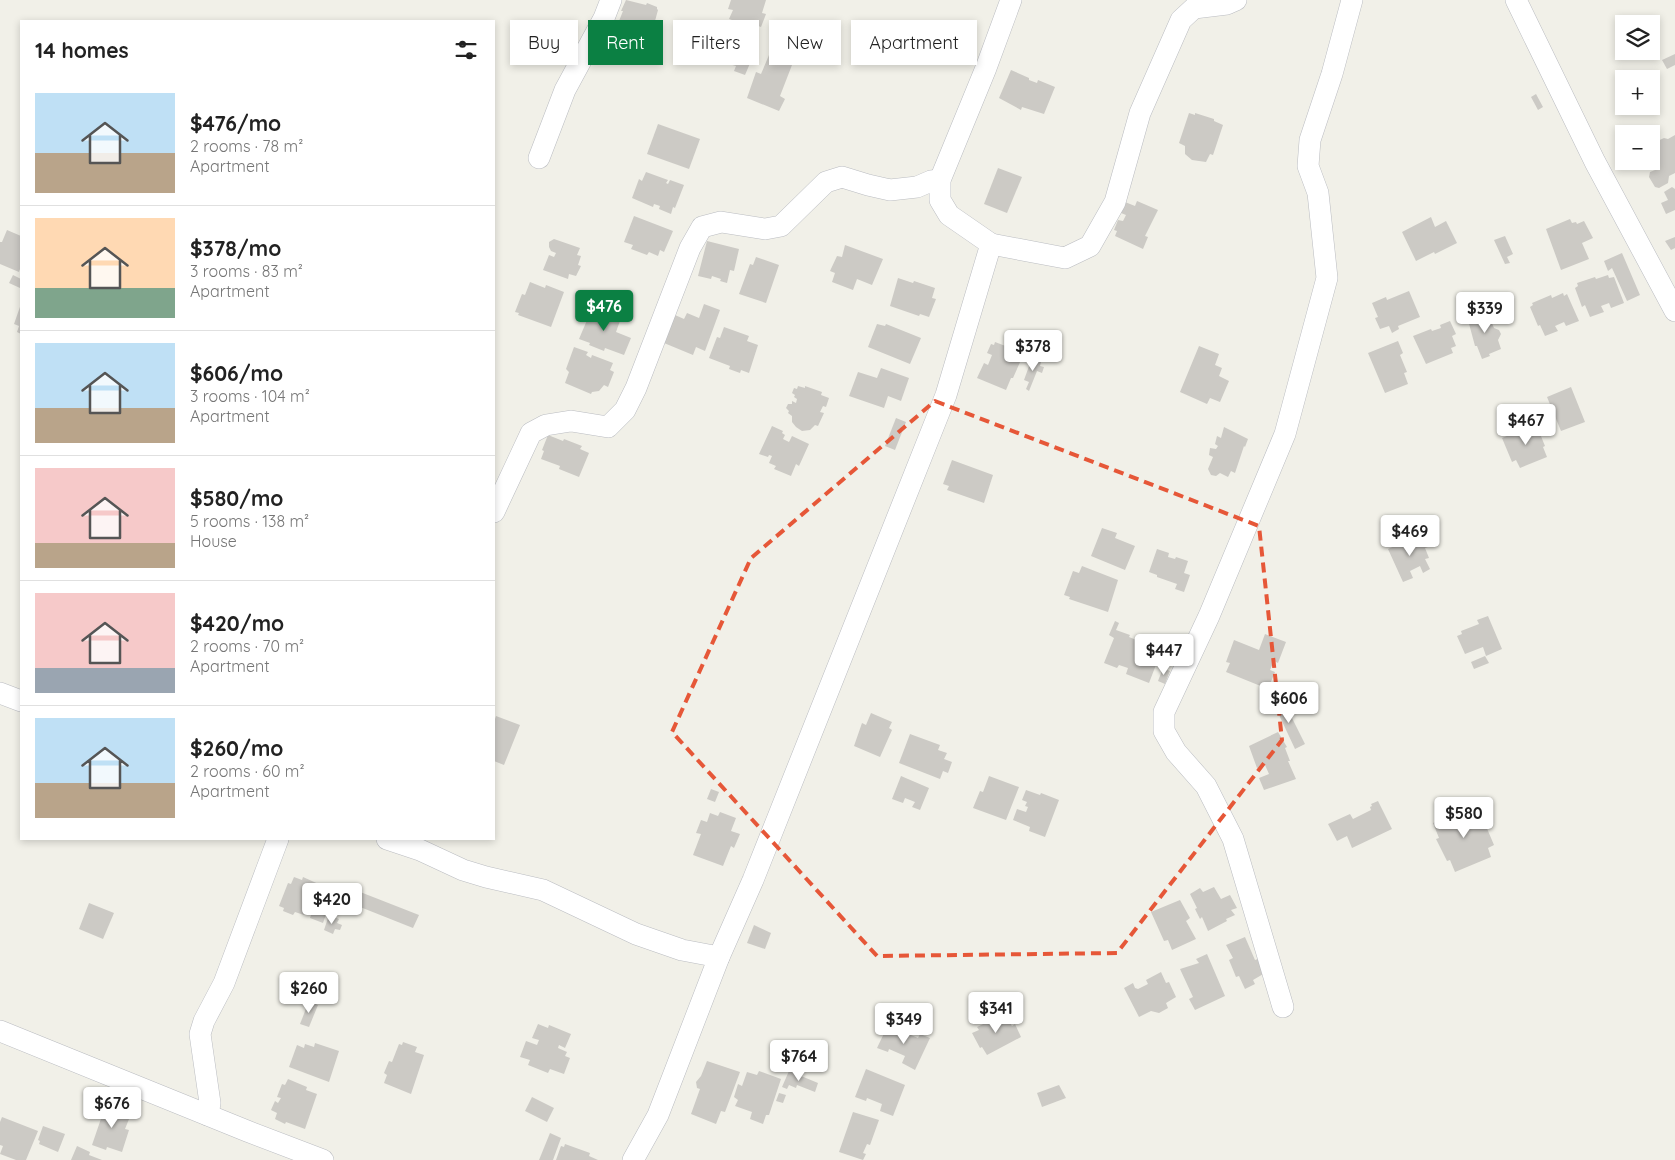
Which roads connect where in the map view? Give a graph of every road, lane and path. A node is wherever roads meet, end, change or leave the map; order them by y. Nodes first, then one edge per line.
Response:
1 (611, 0) edge
2 (1011, 0) edge
3 (1236, 0) edge
4 (1352, 0) edge
5 (1516, 0) edge
6 (539, 158) dead end
7 (940, 180) junction
8 (991, 244) junction
9 (1675, 310) edge
10 (495, 510) edge
11 (0, 693) edge
12 (20, 701) edge
13 (278, 840) edge
14 (390, 840) edge
15 (719, 958) junction
16 (1283, 1007) dead end
17 (0, 1031) edge
18 (208, 1115) junction
19 (323, 1160) edge
20 (633, 1160) edge

1 - 6 street
2 - 7 street
3 - 8 street
4 - 16 street
5 - 9 street
7 - 8 street
7 - 10 street
8 - 15 street
11 - 12 street
13 - 18 street
14 - 15 street
15 - 20 street
17 - 18 street
18 - 19 street

